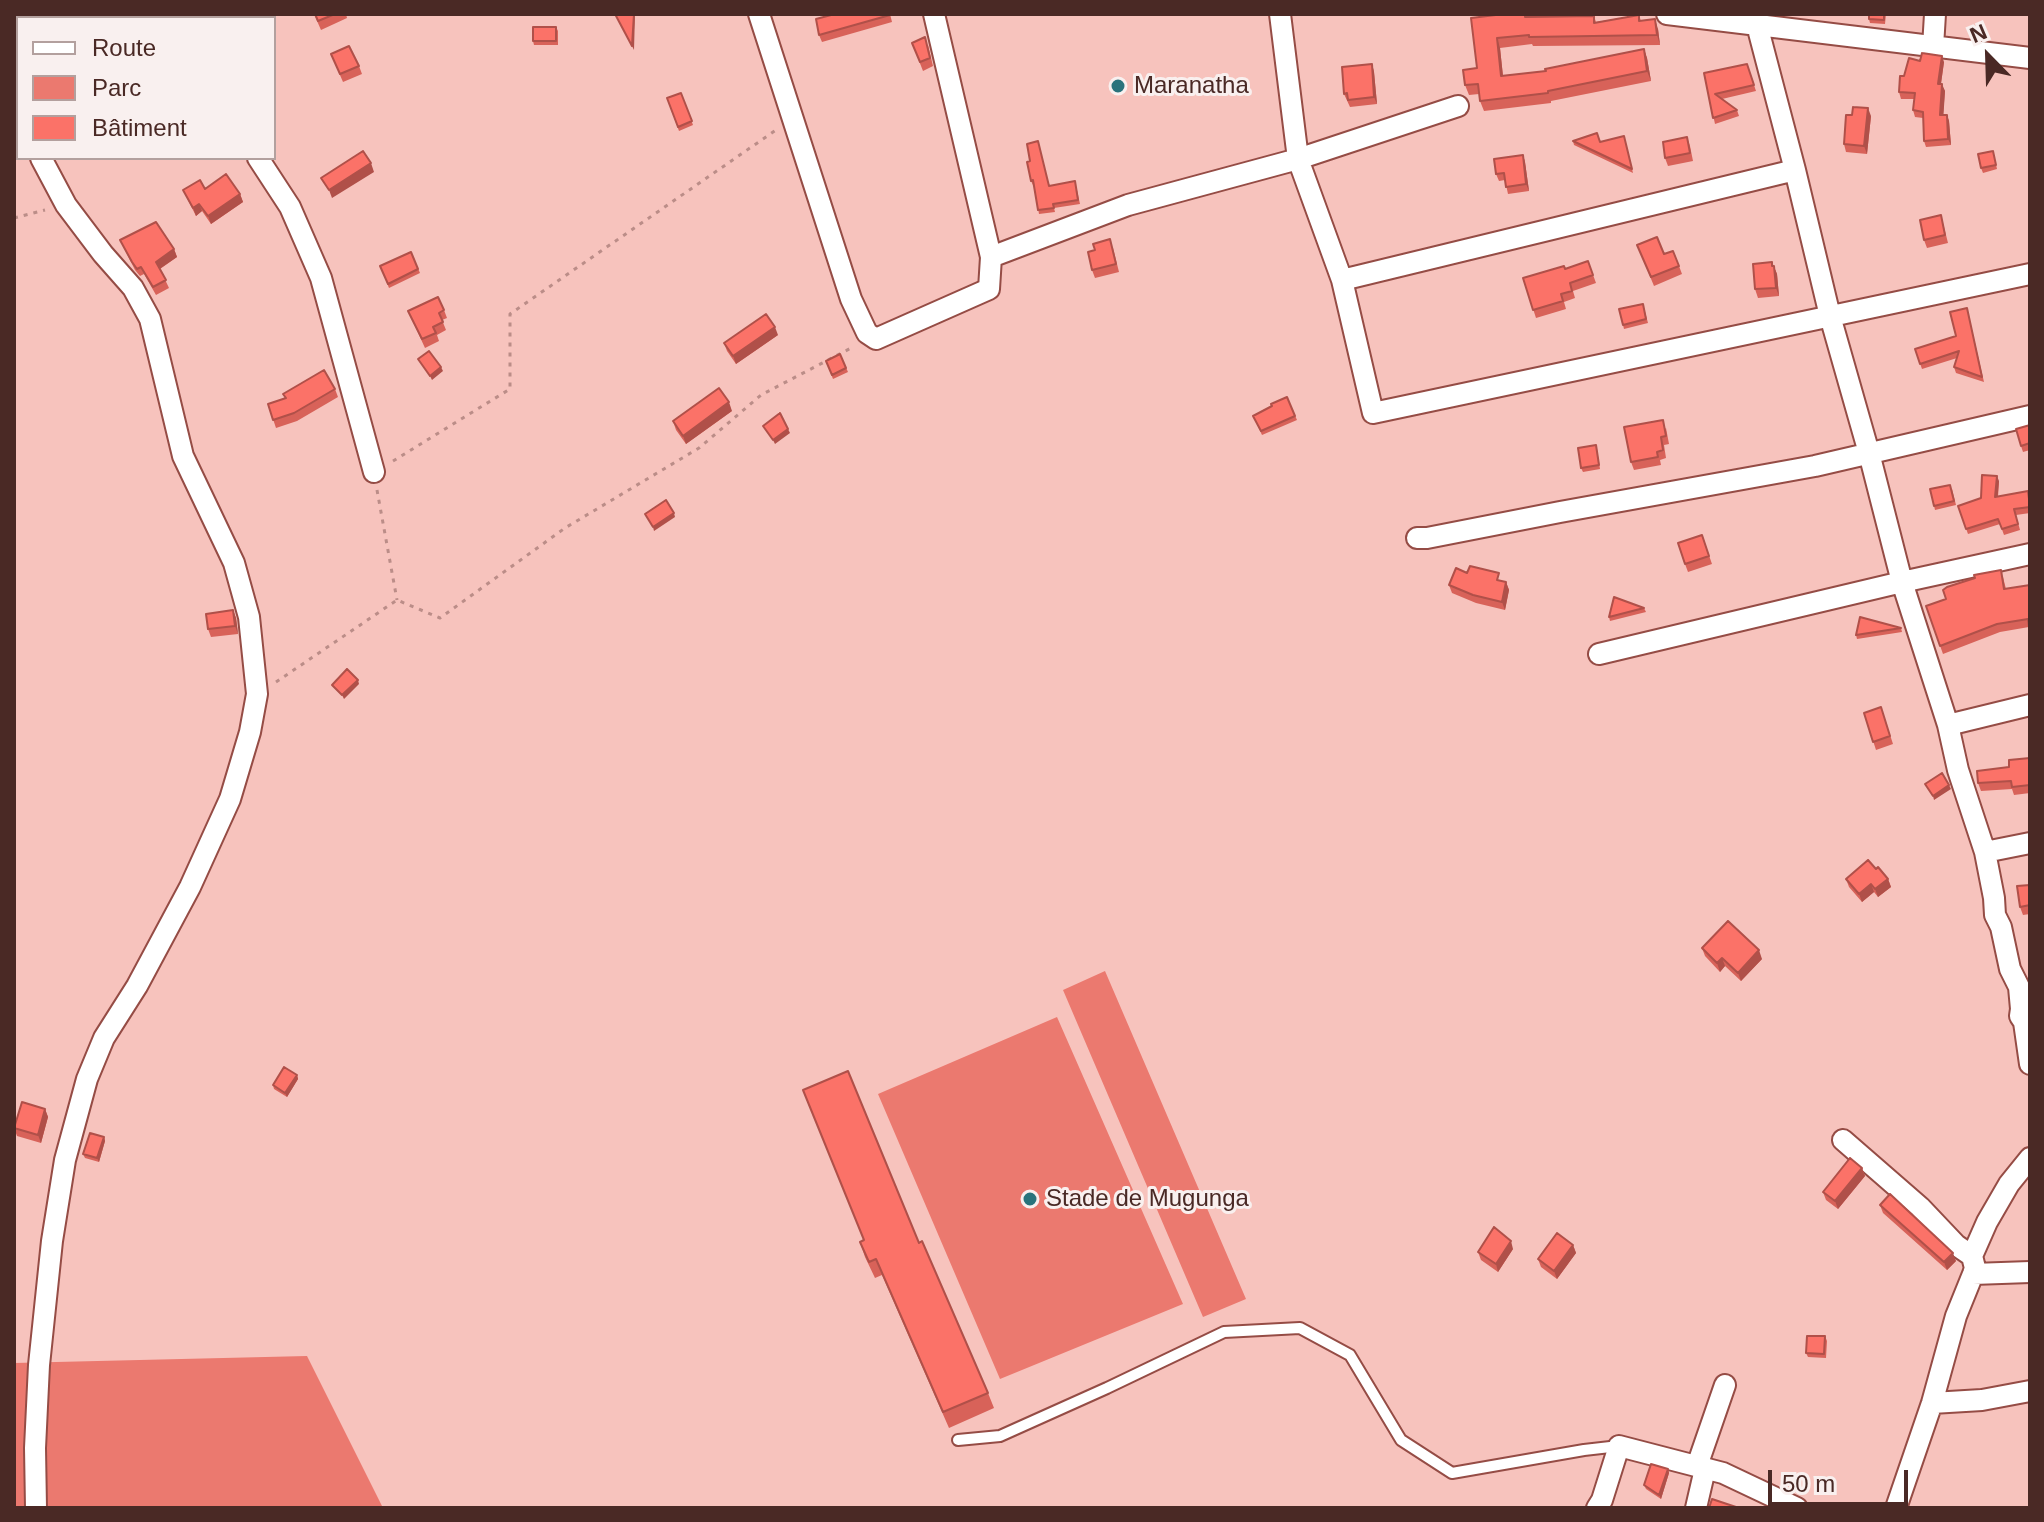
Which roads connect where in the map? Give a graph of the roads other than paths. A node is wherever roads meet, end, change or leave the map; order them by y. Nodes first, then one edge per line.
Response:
1 (759, 14) edge
2 (934, 14) edge
3 (1280, 14) edge
4 (1667, 14) edge
5 (1935, 14) edge
6 (1757, 25) junction
7 (1933, 47) junction
8 (2030, 58) edge
9 (1458, 106) dead end
10 (1298, 159) junction
11 (42, 160) edge
12 (259, 160) edge
13 (1795, 170) junction
14 (991, 257) junction
15 (2030, 274) edge
16 (1342, 280) junction
17 (1830, 316) junction
18 (2030, 416) edge
19 (1869, 453) junction
20 (374, 472) road end
21 (1417, 538) dead end
22 (2030, 554) edge
23 (1902, 582) junction
24 (1599, 654) dead end
25 (2030, 705) edge
26 (1948, 725) junction
27 (2030, 843) edge
28 (1985, 852) junction
29 (2025, 986) edge
30 (2030, 1064) edge
31 (1843, 1140) dead end
32 (2030, 1158) edge
33 (1973, 1265) junction
34 (2030, 1272) edge
35 (1725, 1385) dead end
36 (2030, 1391) edge
37 (1932, 1403) junction
38 (958, 1440) dead end
39 (1619, 1446) junction
40 (1701, 1467) junction
41 (36, 1508) edge
42 (1597, 1508) edge
43 (1696, 1508) edge
44 (1797, 1508) edge
45 (1896, 1508) edge

1 - 14 street
2 - 14 street
3 - 10 street
4 - 6 street
5 - 7 street
6 - 7 street
6 - 13 street
7 - 8 street
9 - 10 street
10 - 14 street
10 - 16 street
11 - 41 street
12 - 20 street
13 - 16 street
13 - 17 street
15 - 17 street
16 - 17 street
17 - 19 street
18 - 19 street
19 - 21 street
19 - 23 street
22 - 23 street
23 - 24 street
23 - 26 street
25 - 26 street
26 - 28 street
27 - 28 street
28 - 29 street
29 - 30 street
31 - 33 street
32 - 33 street
33 - 34 street
33 - 37 street
35 - 40 street
36 - 37 street
37 - 45 street
38 - 39 lane
39 - 40 street
39 - 42 street
40 - 43 street
40 - 44 street

